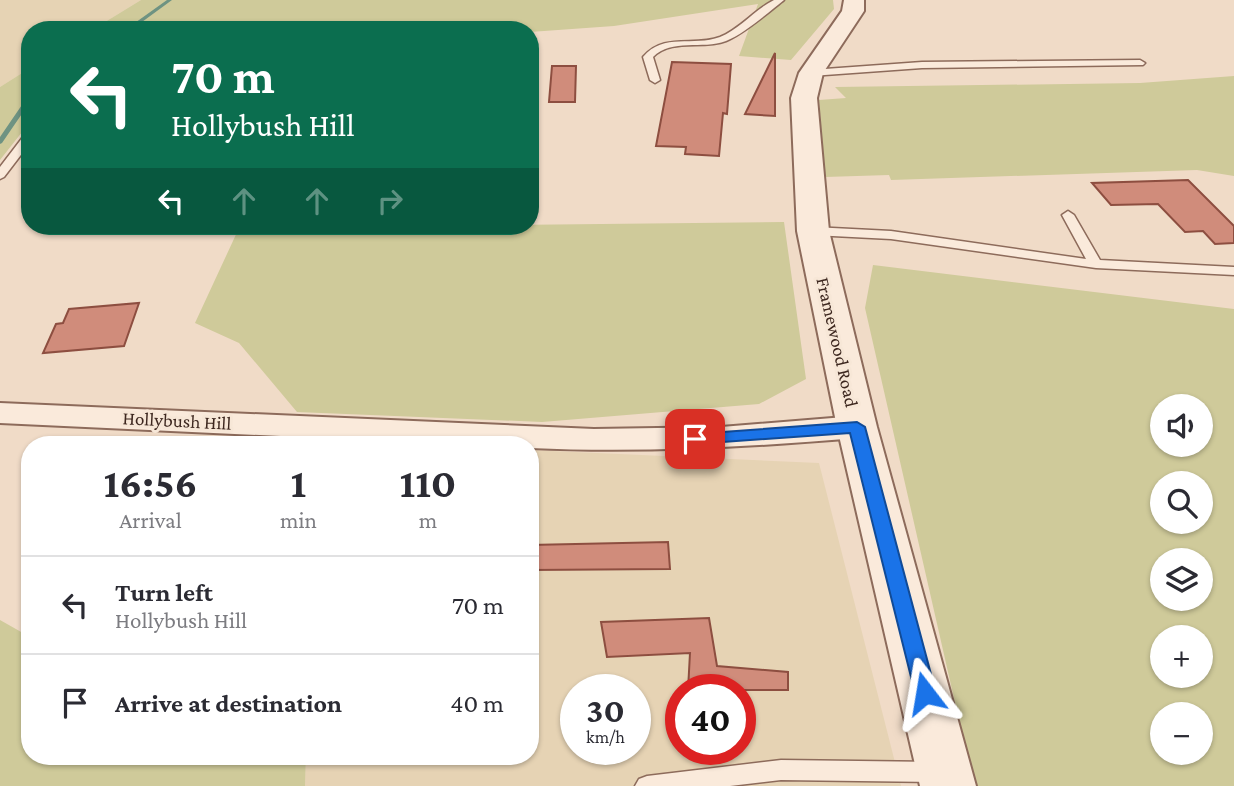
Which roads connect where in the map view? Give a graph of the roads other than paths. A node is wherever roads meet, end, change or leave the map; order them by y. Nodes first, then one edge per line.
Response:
1 (780, 0) edge
2 (854, 0) edge
3 (1140, 63) dead end
4 (811, 73) junction
5 (655, 80) dead end
6 (21, 146) edge
7 (21, 158) edge
8 (9, 161) junction
9 (0, 175) edge
10 (1068, 215) dead end
11 (813, 231) junction
12 (1096, 264) junction
13 (1234, 271) edge
14 (0, 414) edge
15 (857, 427) junction
16 (503, 436) edge
17 (539, 438) edge
18 (947, 779) edge
19 (647, 786) edge

1 - 5 lane
2 - 4 street, Framewood Road
3 - 4 lane
4 - 11 street, Framewood Road
6 - 8 lane
7 - 8 lane
8 - 9 lane
10 - 12 lane
11 - 12 lane
11 - 15 street, Framewood Road
12 - 13 lane
14 - 16 street, Hollybush Hill
15 - 17 street, Hollybush Hill
15 - 18 street, Framewood Road
18 - 19 lane

